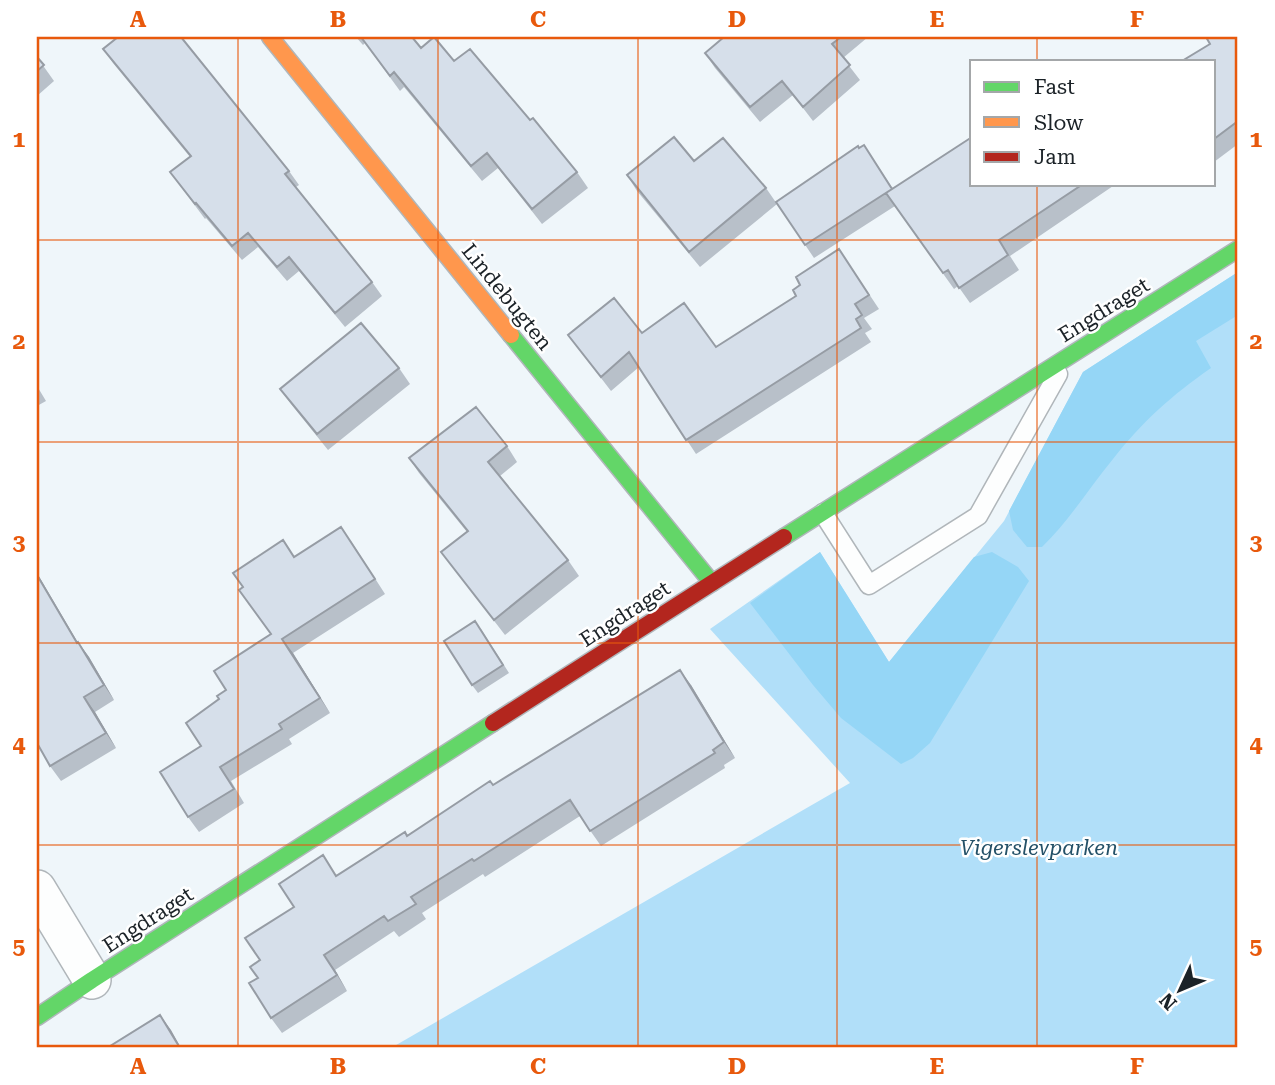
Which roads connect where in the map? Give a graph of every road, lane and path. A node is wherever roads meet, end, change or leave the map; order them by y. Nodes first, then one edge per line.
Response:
1 (270, 37) edge
2 (1238, 249) edge
3 (1067, 358) junction
4 (823, 513) junction
5 (712, 583) junction
6 (37, 889) edge
7 (92, 981) junction
8 (37, 1017) edge

1 - 5 street, Lindebugten
2 - 3 street, Engdraget
3 - 4 street, Engdraget
3 - 4 lane
4 - 5 street, Engdraget
5 - 7 street, Engdraget
6 - 7 street
7 - 8 street, Engdraget

